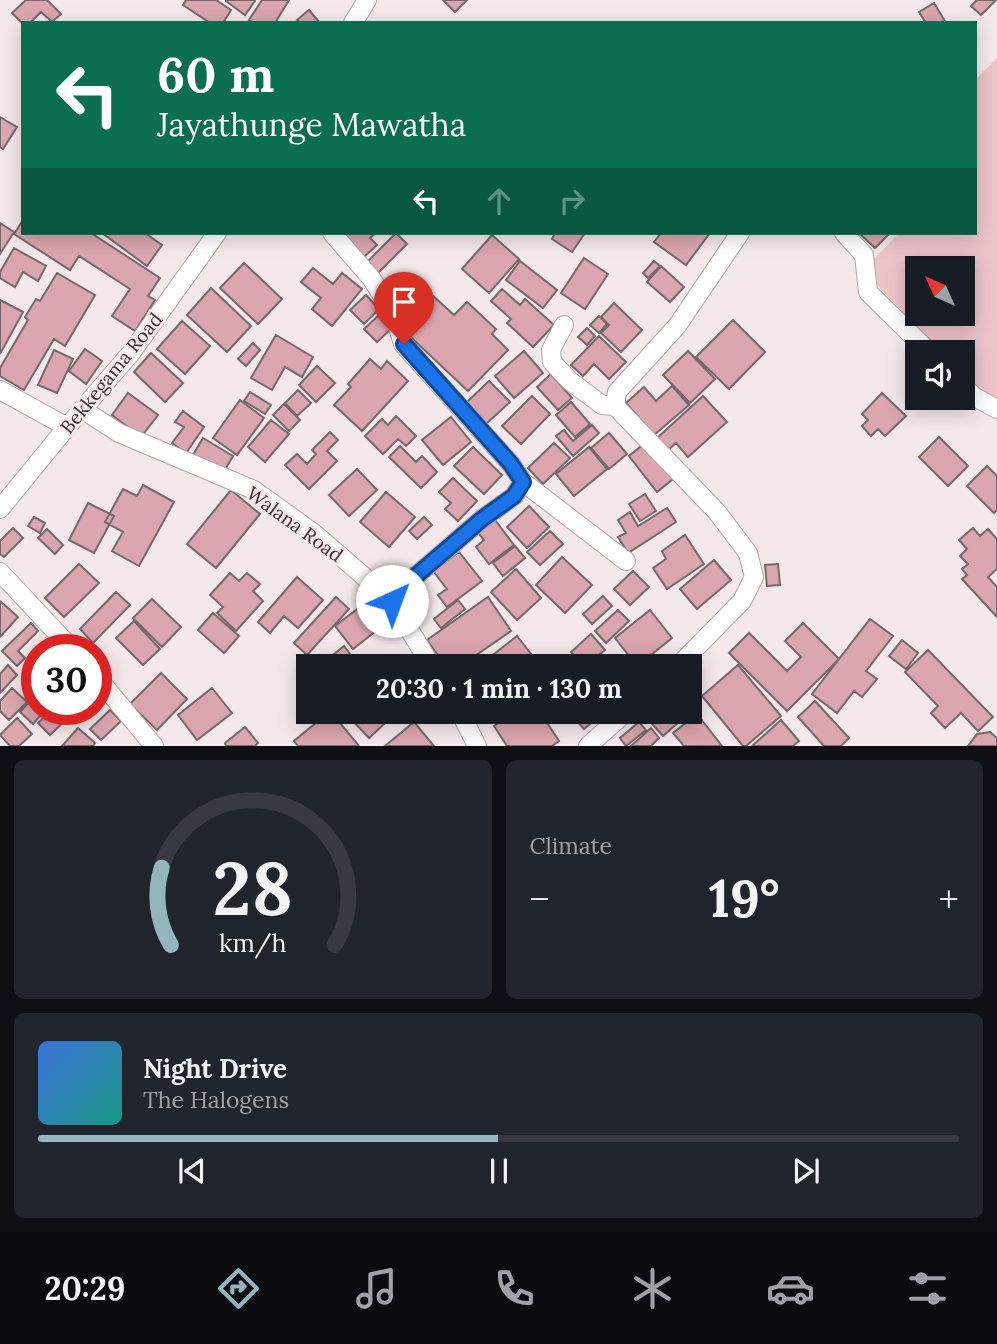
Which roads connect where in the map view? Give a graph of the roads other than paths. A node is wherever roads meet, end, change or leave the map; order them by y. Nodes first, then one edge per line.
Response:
1 (368, 0) edge
2 (354, 21) edge
3 (216, 235) edge
4 (334, 235) edge
5 (739, 235) edge
6 (846, 235) edge
7 (564, 325) dead end
8 (917, 340) edge
9 (0, 390) edge
10 (975, 397) edge
11 (615, 406) junction
12 (82, 409) junction
13 (997, 409) edge
14 (67, 426) junction
15 (523, 482) junction
16 (0, 509) edge
17 (626, 561) dead end
18 (0, 572) edge
19 (392, 601) junction
20 (58, 634) edge
21 (424, 654) edge
22 (690, 654) edge
23 (112, 695) edge
24 (466, 724) edge
25 (613, 724) edge
26 (154, 746) edge
27 (477, 746) edge
28 (588, 746) edge

1 - 2 street
3 - 12 street, Bekkegama Road
4 - 15 street
5 - 11 street
6 - 8 street
7 - 11 street
9 - 14 street
10 - 13 street
11 - 22 street
12 - 14 street, Bekkegama Road
12 - 19 street, Walana Road
14 - 16 street, Bekkegama Road
15 - 17 street
15 - 19 street
18 - 20 street
19 - 21 street, Walana Road
23 - 26 street
24 - 27 street
25 - 28 street

